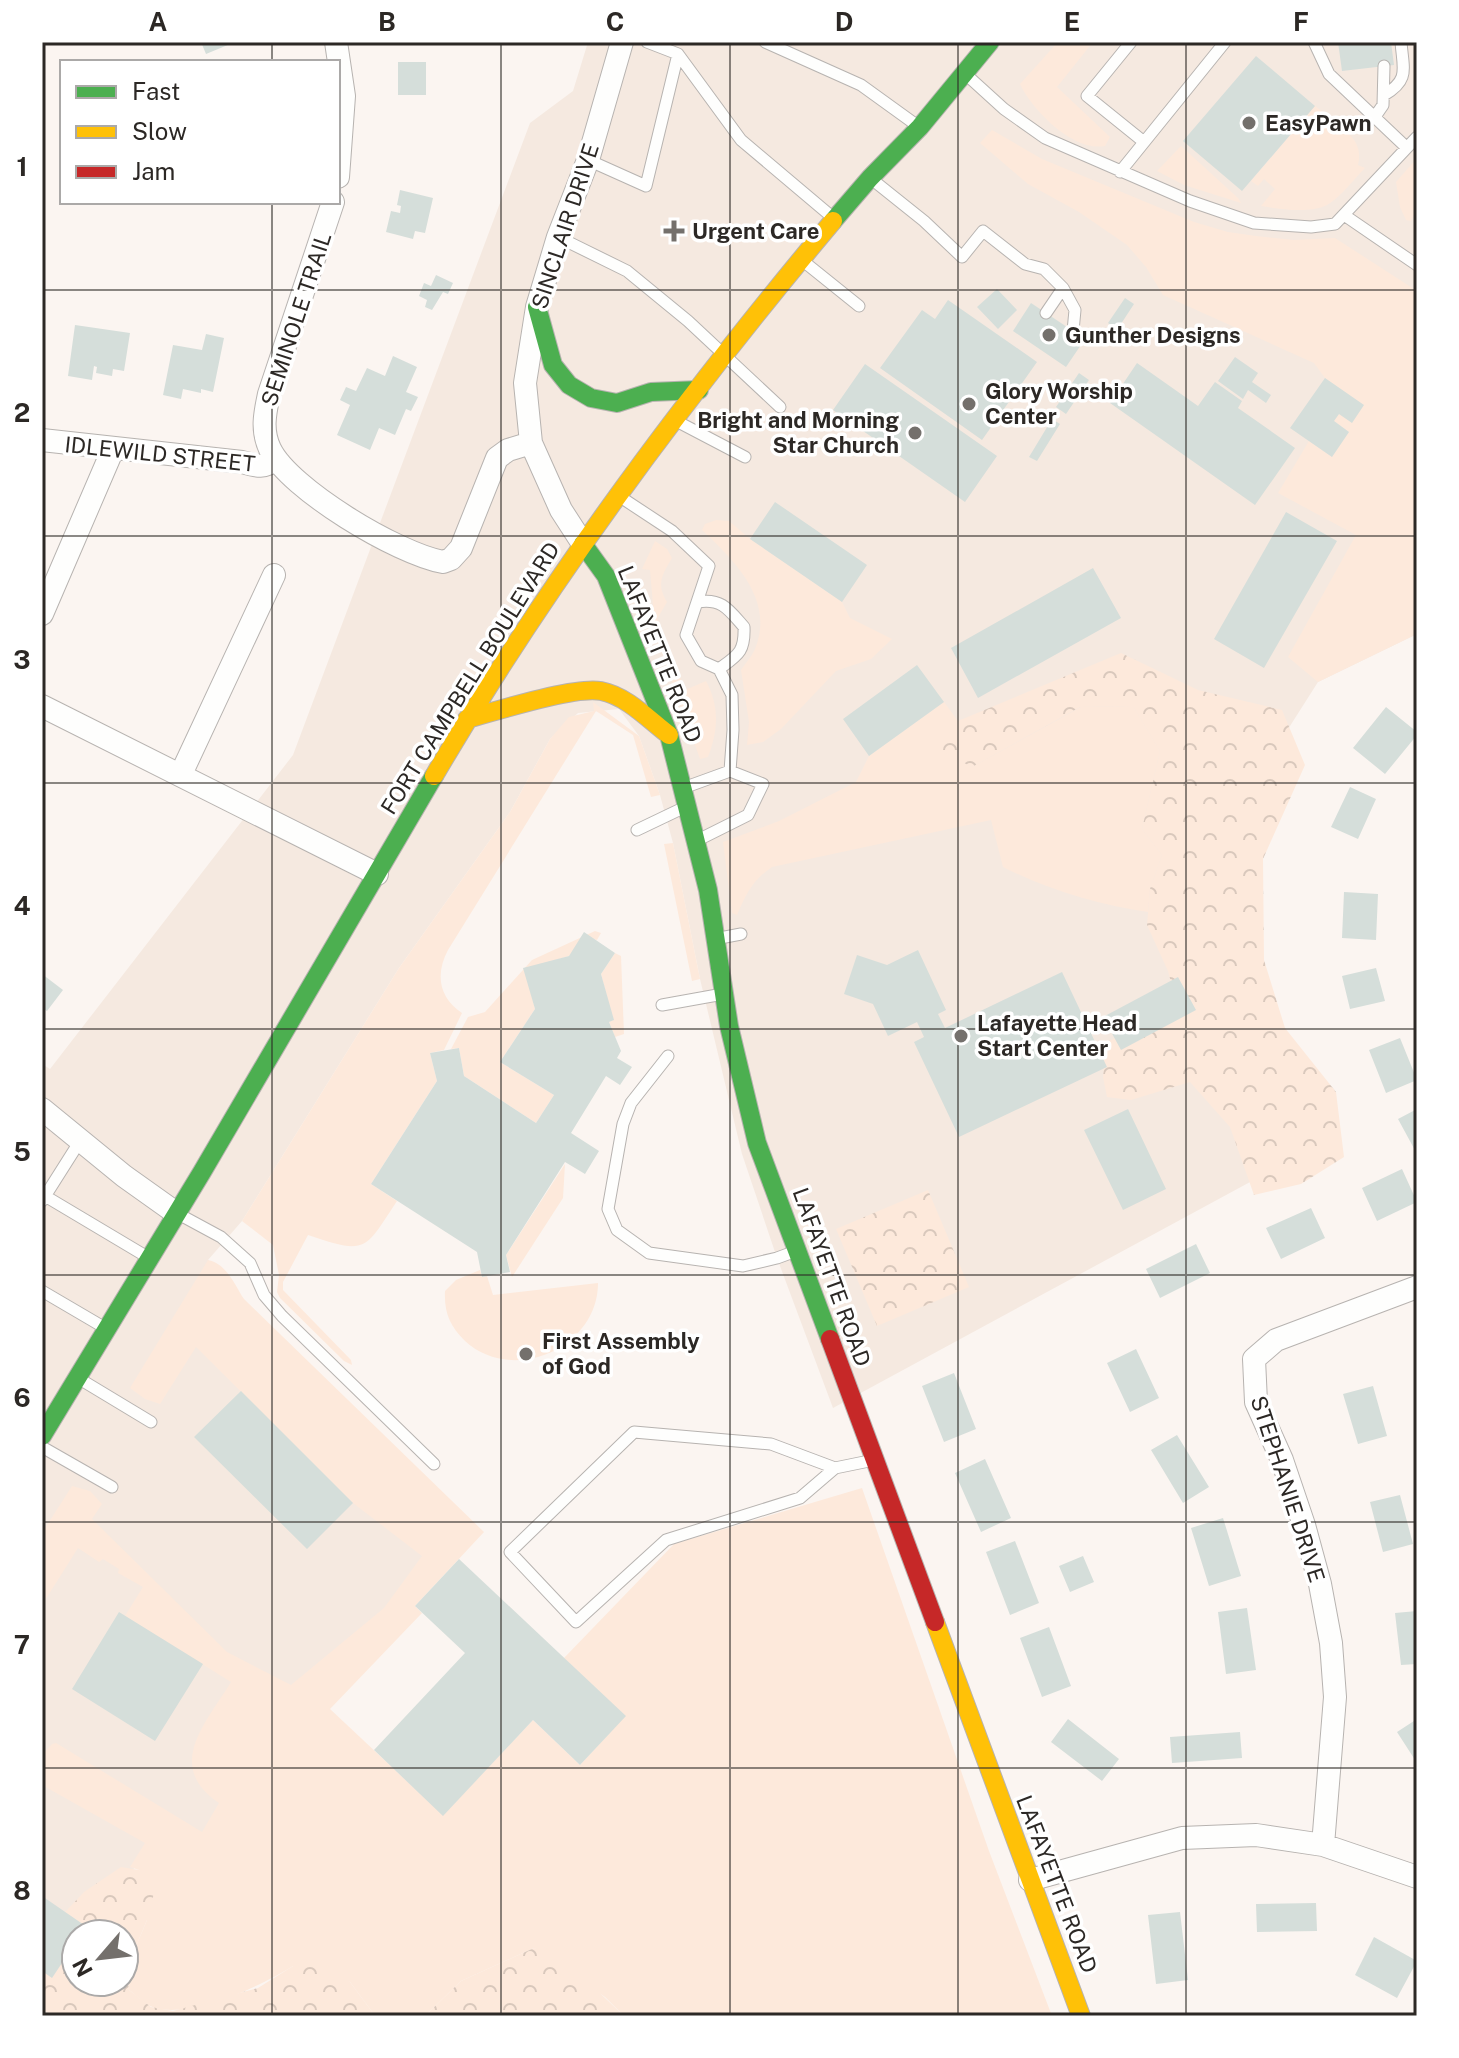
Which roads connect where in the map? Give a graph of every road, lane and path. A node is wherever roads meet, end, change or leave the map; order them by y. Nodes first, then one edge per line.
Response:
1 (622, 42) edge
2 (647, 42) edge
3 (765, 42) edge
4 (990, 42) edge
5 (1131, 42) edge
6 (1225, 42) edge
7 (1314, 42) edge
8 (1401, 42) edge
9 (678, 54) junction
10 (1384, 66) dead end
11 (340, 69) edge
12 (965, 73) junction
13 (1384, 95) junction
14 (1374, 118) junction
15 (920, 127) junction
16 (1417, 137) edge
17 (1144, 142) junction
18 (1406, 147) junction
19 (340, 150) edge
20 (588, 160) junction
21 (1120, 172) junction
22 (870, 178) junction
23 (332, 204) edge
24 (1344, 215) junction
25 (835, 219) junction
26 (558, 237) junction
27 (801, 259) junction
28 (1417, 265) edge
29 (1063, 288) junction
30 (859, 306) dead end
31 (537, 307) junction
32 (1046, 313) dead end
33 (1073, 331) dead end
34 (725, 355) junction
35 (699, 390) junction
36 (780, 407) dead end
37 (674, 420) junction
38 (42, 440) edge
39 (531, 443) junction
40 (113, 449) junction
41 (745, 457) dead end
42 (276, 459) junction
43 (618, 495) junction
44 (583, 544) junction
45 (274, 575) dead end
46 (698, 602) junction
47 (42, 614) edge
48 (719, 669) junction
49 (42, 706) edge
50 (467, 719) junction
51 (669, 735) junction
52 (730, 771) junction
53 (181, 774) junction
54 (683, 788) junction
55 (688, 807) junction
56 (637, 830) dead end
57 (696, 841) junction
58 (377, 874) junction
59 (741, 934) dead end
60 (715, 939) junction
61 (724, 994) junction
62 (662, 1005) dead end
63 (668, 1056) dead end
64 (42, 1109) edge
65 (80, 1141) junction
66 (44, 1198) edge
67 (176, 1213) junction
68 (797, 1250) junction
69 (149, 1258) junction
70 (1417, 1287) edge
71 (42, 1291) edge
72 (106, 1329) junction
73 (77, 1378) junction
74 (151, 1422) dead end
75 (42, 1436) edge
76 (42, 1447) edge
77 (874, 1460) junction
78 (434, 1464) dead end
79 (835, 1468) junction
80 (112, 1487) dead end
81 (1323, 1845) junction
82 (1417, 1877) edge
83 (1030, 1880) junction
84 (1081, 2016) edge

1 - 20 street, SINCLAIR DRIVE
2 - 9 lane
3 - 15 lane
4 - 12 main road, FORT CAMPBELL BOULEVARD
5 - 17 lane
6 - 17 lane
7 - 14 lane
8 - 13 lane
9 - 20 lane
9 - 25 lane
10 - 13 lane
11 - 19 street
12 - 15 main road, FORT CAMPBELL BOULEVARD
12 - 21 lane
13 - 14 lane
14 - 18 lane
15 - 22 main road, FORT CAMPBELL BOULEVARD
16 - 18 lane
17 - 21 lane
18 - 24 lane
20 - 26 street, SINCLAIR DRIVE
21 - 24 lane
22 - 25 main road, FORT CAMPBELL BOULEVARD
22 - 29 lane
23 - 42 street, SEMINOLE TRAIL
24 - 28 lane
25 - 27 main road, FORT CAMPBELL BOULEVARD
26 - 31 street, SINCLAIR DRIVE
26 - 34 lane
27 - 30 lane
27 - 34 main road, FORT CAMPBELL BOULEVARD
29 - 32 lane
29 - 33 lane
31 - 35 main road
31 - 39 street, SINCLAIR DRIVE
34 - 35 main road, FORT CAMPBELL BOULEVARD
34 - 36 lane
35 - 37 main road, FORT CAMPBELL BOULEVARD
37 - 41 lane
37 - 43 main road, FORT CAMPBELL BOULEVARD
38 - 40 street, IDLEWILD STREET
39 - 42 street, SEMINOLE TRAIL
39 - 44 street, SINCLAIR DRIVE
40 - 42 street, IDLEWILD STREET
40 - 47 street
43 - 44 main road, FORT CAMPBELL BOULEVARD
43 - 46 lane
44 - 50 main road, FORT CAMPBELL BOULEVARD
44 - 51 main road, LAFAYETTE ROAD
45 - 53 street
46 - 48 lane
46 - 48 lane
48 - 52 lane
49 - 53 street
50 - 51 main road
50 - 58 main road, FORT CAMPBELL BOULEVARD
51 - 54 main road, LAFAYETTE ROAD
52 - 54 lane
52 - 57 lane
53 - 58 street
54 - 55 main road, LAFAYETTE ROAD
55 - 56 lane
55 - 57 main road, LAFAYETTE ROAD
57 - 60 main road, LAFAYETTE ROAD
58 - 67 main road, FORT CAMPBELL BOULEVARD
59 - 60 lane
60 - 61 main road, LAFAYETTE ROAD
61 - 62 lane
61 - 68 main road, LAFAYETTE ROAD
63 - 68 lane
64 - 65 street
65 - 66 lane
65 - 67 street
66 - 69 lane
67 - 69 main road, FORT CAMPBELL BOULEVARD
67 - 78 lane
68 - 77 main road, LAFAYETTE ROAD
69 - 72 main road, FORT CAMPBELL BOULEVARD
70 - 81 street, STEPHANIE DRIVE
71 - 72 lane
72 - 73 main road, FORT CAMPBELL BOULEVARD
73 - 74 lane
73 - 75 main road, FORT CAMPBELL BOULEVARD
76 - 80 lane
77 - 79 lane
77 - 83 main road, LAFAYETTE ROAD
79 - 79 lane
81 - 82 street
81 - 83 street
83 - 84 main road, LAFAYETTE ROAD

